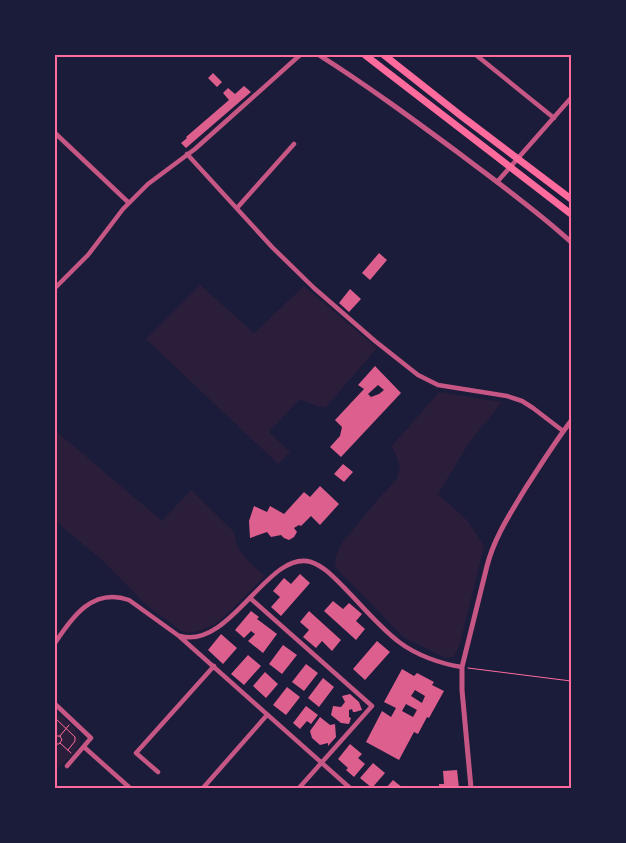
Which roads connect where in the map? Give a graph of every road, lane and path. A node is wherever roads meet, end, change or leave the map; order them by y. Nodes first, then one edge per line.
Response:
1 (300, 55) edge
2 (319, 55) edge
3 (365, 55) edge
4 (384, 55) edge
5 (476, 55) edge
6 (571, 98) edge
7 (554, 118) junction
8 (55, 133) edge
9 (294, 144) dead end
10 (188, 154) junction
11 (497, 182) junction
12 (571, 199) edge
13 (129, 203) junction
14 (237, 208) junction
15 (571, 214) edge
16 (571, 242) edge
17 (55, 288) edge
18 (571, 421) edge
19 (563, 431) junction
20 (250, 598) junction
21 (179, 636) junction
22 (55, 643) edge
23 (214, 666) junction
24 (462, 667) junction
25 (571, 681) edge
26 (55, 704) edge
27 (60, 715) dead end
28 (267, 715) junction
29 (55, 719) edge
30 (70, 724) dead end
31 (66, 728) junction
32 (55, 736) edge
33 (60, 736) junction
34 (60, 743) junction
35 (55, 744) edge
36 (84, 747) junction
37 (68, 750) junction
38 (72, 754) dead end
39 (321, 763) junction
40 (67, 766) dead end
41 (158, 772) dead end
42 (130, 788) edge
43 (203, 788) edge
44 (299, 788) edge
45 (350, 788) edge
46 (471, 788) edge

1 - 10 street
2 - 11 street
3 - 15 highway
4 - 12 highway
5 - 7 street
6 - 7 street
7 - 11 street
8 - 13 street
9 - 14 street
10 - 13 street
10 - 14 street
11 - 16 street
13 - 17 street
14 - 19 street
18 - 19 street
19 - 24 street
20 - 21 street
20 - 24 street
20 - 39 street
21 - 22 street
21 - 23 street
23 - 28 street
23 - 41 street
24 - 25 path
24 - 46 street
26 - 36 street
27 - 29 path
28 - 39 street
28 - 43 street
29 - 31 path
30 - 31 path
31 - 33 path
31 - 37 path
32 - 33 path
33 - 34 path
34 - 35 path
34 - 37 path
36 - 40 street
36 - 42 street
37 - 38 path
39 - 44 street
39 - 45 street

